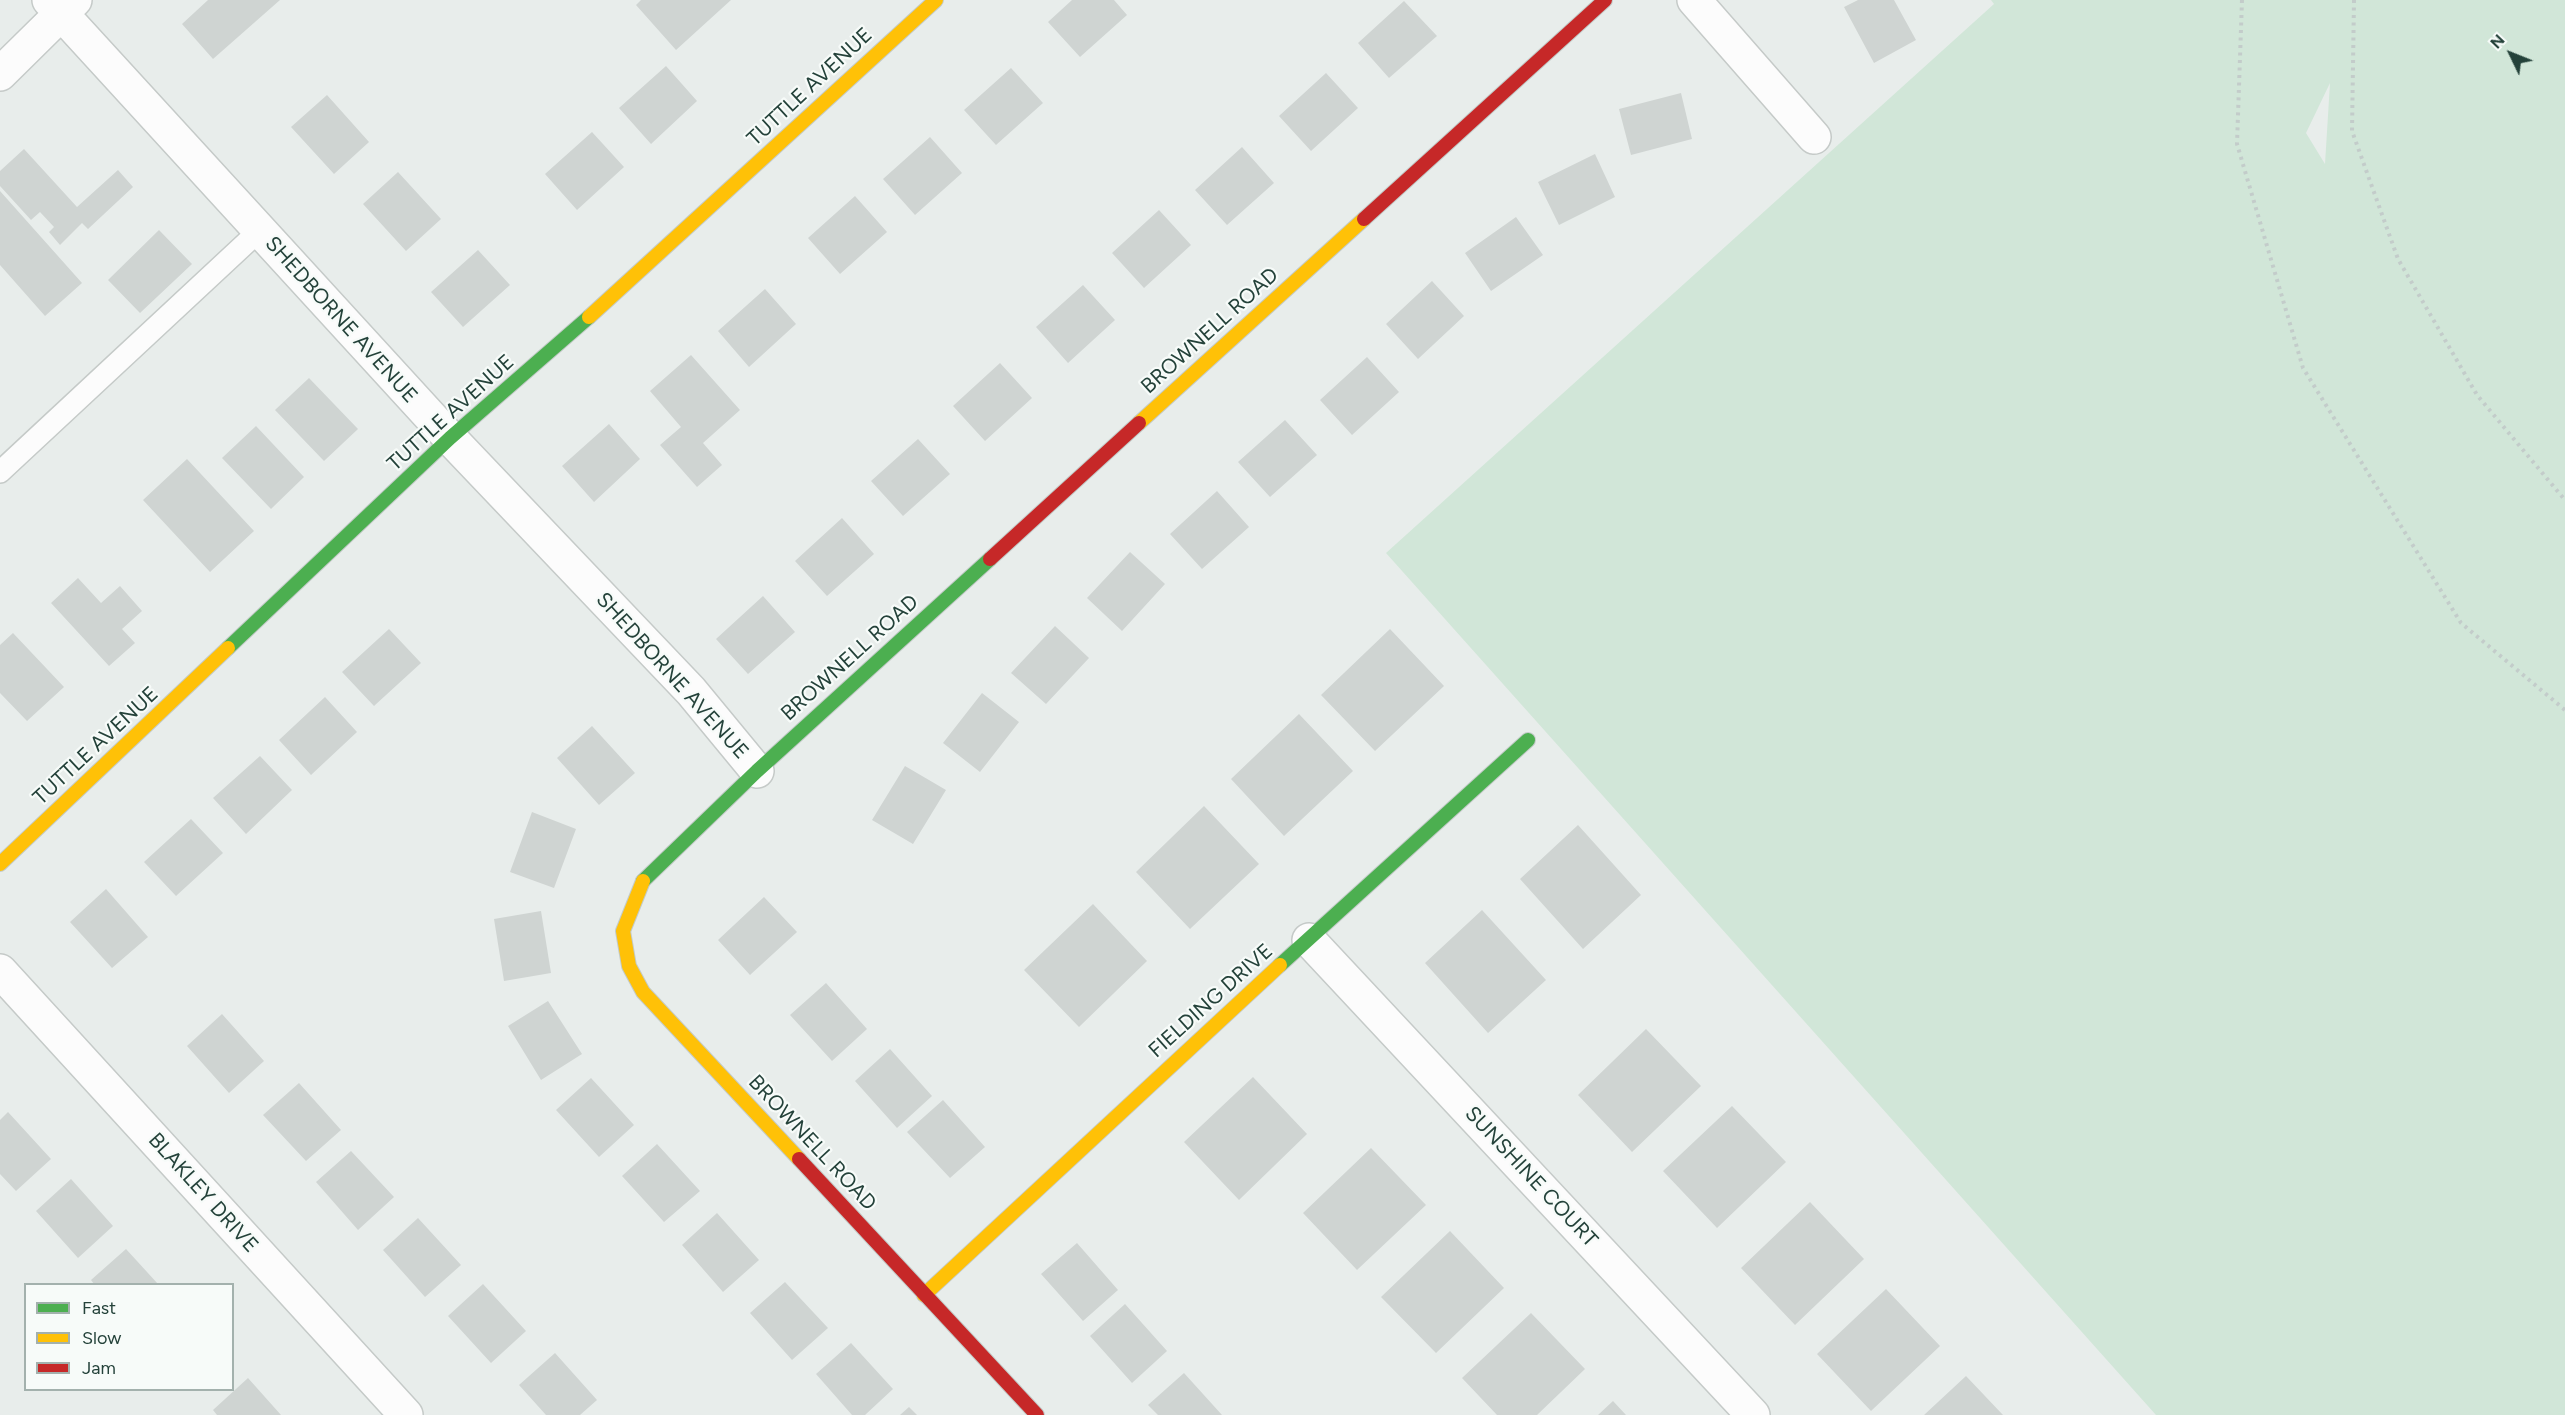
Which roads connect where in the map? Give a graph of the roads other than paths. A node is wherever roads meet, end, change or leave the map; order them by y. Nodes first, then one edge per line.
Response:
1 (936, 0) edge
2 (1605, 0) edge
3 (1694, 0) edge
4 (62, 4) edge
5 (0, 74) edge
6 (1814, 137) dead end
7 (260, 230) junction
8 (450, 438) junction
9 (0, 472) edge
10 (1528, 740) dead end
11 (757, 771) junction
12 (0, 864) edge
13 (1309, 940) junction
14 (0, 971) edge
15 (924, 1295) junction
16 (406, 1415) edge
17 (1037, 1415) edge
18 (1753, 1415) edge

1 - 8 street, TUTTLE AVENUE
2 - 11 street, BROWNELL ROAD
3 - 6 street
4 - 5 street
4 - 7 street, SHEDBORNE AVENUE
7 - 8 street, SHEDBORNE AVENUE
7 - 9 lane
8 - 11 street, SHEDBORNE AVENUE
8 - 12 street, TUTTLE AVENUE
10 - 13 street, FIELDING DRIVE
11 - 15 street, BROWNELL ROAD
13 - 15 street, FIELDING DRIVE
13 - 18 street, SUNSHINE COURT
14 - 16 street, BLAKLEY DRIVE
15 - 17 street, BROWNELL ROAD

